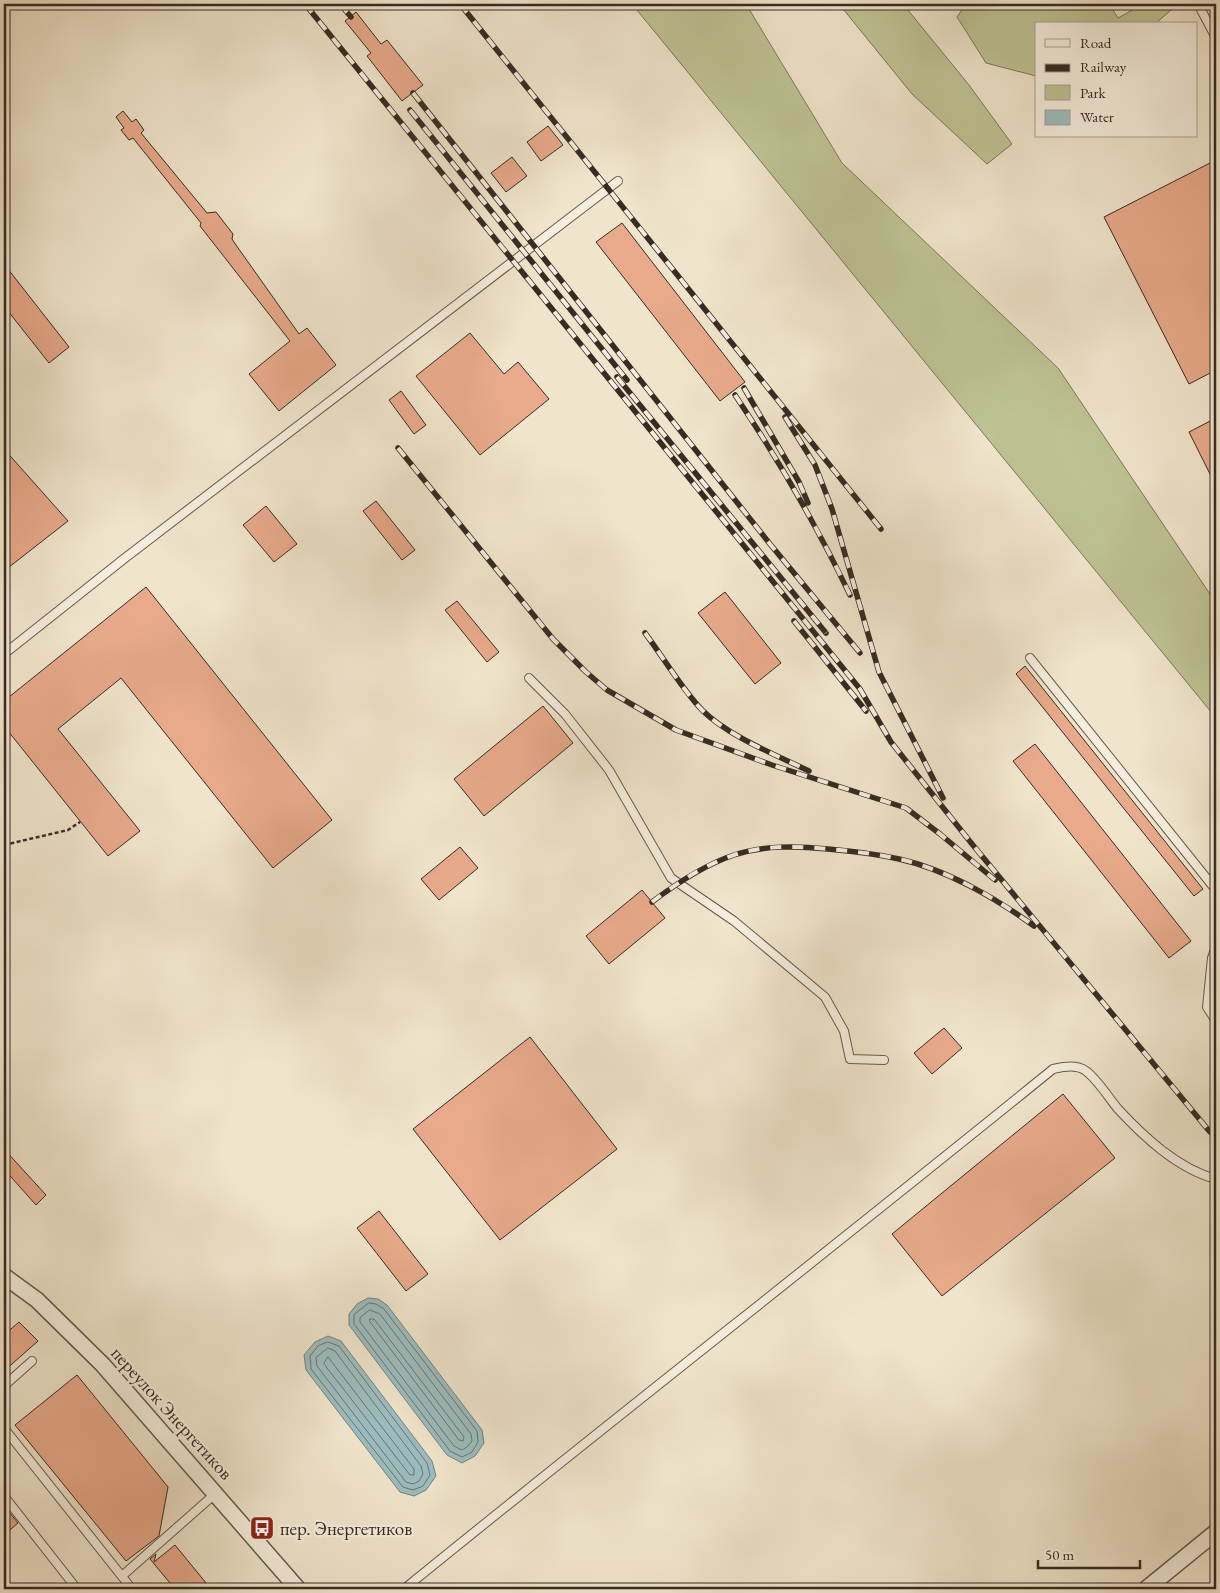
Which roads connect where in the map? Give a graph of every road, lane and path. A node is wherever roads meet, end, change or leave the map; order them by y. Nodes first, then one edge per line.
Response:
1 (1198, 4) edge
2 (1216, 38) edge
3 (618, 181) dead end
4 (4, 654) edge
5 (1030, 658) dead end
6 (529, 678) dead end
7 (4, 692) edge
8 (8, 697) dead end
9 (80, 822) dead end
10 (4, 845) edge
11 (1216, 890) edge
12 (1216, 946) edge
13 (1216, 1022) edge
14 (884, 1060) dead end
15 (1216, 1179) edge
16 (4, 1276) edge
17 (32, 1361) dead end
18 (4, 1386) edge
19 (4, 1428) edge
20 (216, 1493) junction
21 (4, 1496) edge
22 (1216, 1532) edge
23 (122, 1576) junction
24 (77, 1589) edge
25 (132, 1589) edge
26 (298, 1589) edge
27 (404, 1589) edge
28 (1146, 1589) edge

1 - 2 lane
3 - 4 lane
5 - 11 lane
6 - 14 lane
7 - 8 path
9 - 10 path
12 - 13 lane
15 - 27 lane
16 - 20 street, переулок Энергетиков
17 - 18 lane
19 - 23 lane
20 - 23 lane
20 - 26 street, переулок Энергетиков
21 - 24 lane
22 - 28 street
23 - 25 lane

